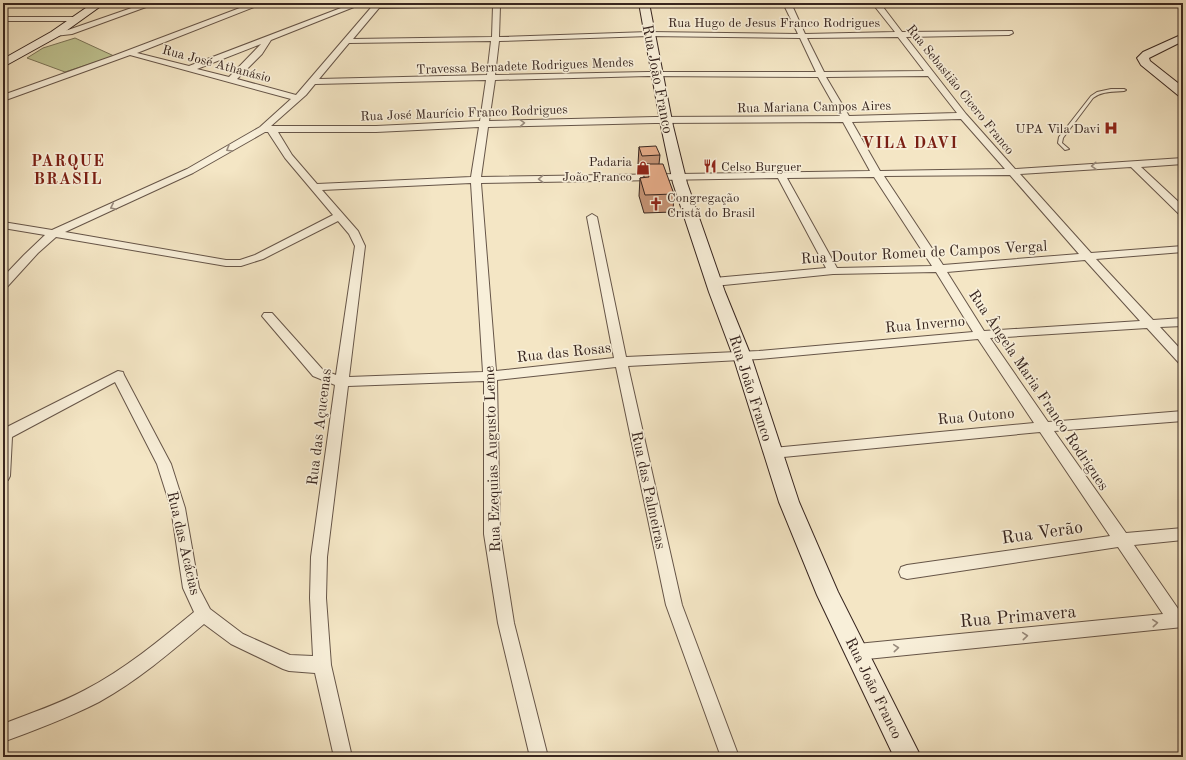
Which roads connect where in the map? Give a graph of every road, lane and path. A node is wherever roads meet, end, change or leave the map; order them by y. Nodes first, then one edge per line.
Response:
1 (100, 3) edge
2 (153, 3) edge
3 (260, 3) edge
4 (360, 3) edge
5 (562, 3) edge
6 (644, 3) edge
7 (787, 3) edge
8 (876, 3) edge
9 (497, 4) edge
10 (369, 9) edge
11 (343, 10) junction
12 (3, 19) edge
13 (77, 19) junction
14 (1009, 33) dead end
15 (55, 34) junction
16 (649, 34) junction
17 (900, 35) junction
18 (802, 36) junction
19 (1182, 38) edge
20 (268, 39) junction
21 (495, 39) junction
22 (347, 41) junction
23 (130, 53) junction
24 (3, 64) edge
25 (189, 69) junction
26 (930, 73) junction
27 (658, 74) junction
28 (821, 75) junction
29 (490, 79) junction
30 (231, 80) junction
31 (312, 82) junction
32 (1124, 90) dead end
33 (1183, 93) edge
34 (3, 98) edge
35 (297, 98) junction
36 (962, 116) junction
37 (845, 119) junction
38 (666, 121) junction
39 (483, 124) junction
40 (267, 129) junction
41 (1068, 149) dead end
42 (1183, 161) edge
43 (1133, 164) junction
44 (1012, 172) junction
45 (877, 174) junction
46 (781, 175) junction
47 (678, 176) junction
48 (476, 180) junction
49 (314, 187) junction
50 (1182, 210) edge
51 (339, 216) junction
52 (592, 217) dead end
53 (3, 225) edge
54 (55, 233) junction
55 (1183, 249) edge
56 (1087, 256) junction
57 (940, 269) junction
58 (833, 271) junction
59 (714, 282) junction
60 (3, 284) edge
61 (268, 316) dead end
62 (1183, 322) edge
63 (1150, 325) junction
64 (981, 335) junction
65 (742, 356) junction
66 (1183, 360) edge
67 (621, 362) junction
68 (490, 376) junction
69 (341, 382) junction
70 (1183, 416) edge
71 (1043, 427) junction
72 (773, 453) junction
73 (3, 476) edge
74 (1183, 534) edge
75 (1123, 540) junction
76 (907, 572) dead end
77 (204, 614) junction
78 (1180, 621) edge
79 (857, 652) junction
80 (322, 665) junction
81 (3, 733) edge
82 (343, 757) edge
83 (539, 757) edge
84 (730, 757) edge
85 (908, 757) edge

1 - 13 street
2 - 15 street
3 - 23 street
4 - 11 street
5 - 9 street
6 - 16 street, Rua João Franco
7 - 18 street, Rua Ângela Maria Franco Rodrigues
8 - 17 street, Rua Sebastião Cicero Franco
9 - 10 street
9 - 21 street, Rua Ezequias Augusto Leme
10 - 11 street
10 - 22 street
11 - 20 street
12 - 13 street
13 - 15 street
14 - 17 street, Rua Hugo de Jesus Franco Rodrigues
15 - 24 street
16 - 18 street, Rua Hugo de Jesus Franco Rodrigues
16 - 21 street, Rua Hugo de Jesus Franco Rodrigues
16 - 27 street, Rua João Franco
17 - 18 street, Rua Hugo de Jesus Franco Rodrigues
17 - 26 street, Rua Sebastião Cicero Franco
18 - 28 street, Rua Ângela Maria Franco Rodrigues
19 - 33 street
20 - 25 street
20 - 30 street
21 - 22 street, Rua Hugo de Jesus Franco Rodrigues
21 - 29 street, Rua Ezequias Augusto Leme
22 - 31 street
23 - 25 street, Rua José Athanásio
23 - 34 street
25 - 30 street, Rua José Athanásio
26 - 28 street, Travessa Bernadete Rodrigues Mendes
26 - 36 street, Rua Sebastião Cicero Franco
27 - 28 street, Travessa Bernadete Rodrigues Mendes
27 - 29 street, Travessa Bernadete Rodrigues Mendes
27 - 38 street, Rua João Franco
28 - 37 street, Rua Ângela Maria Franco Rodrigues
29 - 31 street, Travessa Bernadete Rodrigues Mendes
29 - 39 street, Rua Ezequias Augusto Leme
30 - 35 street, Rua José Athanásio
31 - 35 street
32 - 41 lane
35 - 40 street
36 - 37 street, Rua Mariana Campos Aires
36 - 44 street, Rua Sebastião Cicero Franco
37 - 38 street, Rua Mariana Campos Aires
37 - 45 street, Rua Ângela Maria Franco Rodrigues
39 -> 38 street, Rua José Maurício Franco Rodrigues
38 - 47 street, Rua João Franco
39 - 40 street, Rua José Maurício Franco Rodrigues
39 - 48 street, Rua Ezequias Augusto Leme
40 - 49 street, Rua das Açucenas
40 -> 54 street
42 - 43 street
43 -> 44 street
43 - 50 street
44 - 45 street
44 - 56 street, Rua Sebastião Cicero Franco
45 - 46 street
45 - 57 street, Rua Ângela Maria Franco Rodrigues
46 - 47 street
46 - 58 street
47 -> 48 street
47 - 59 street, Rua João Franco
48 - 49 street
48 - 68 street, Rua Ezequias Augusto Leme
49 - 51 street, Rua das Açucenas
51 - 54 street
51 - 69 street, Rua das Açucenas
52 - 67 street, Rua das Palmeiras
53 - 54 street
54 - 60 street
55 - 56 street, Rua Doutor Romeu de Campos Vergal
56 - 57 street, Rua Doutor Romeu de Campos Vergal
56 - 63 street, Rua Sebastião Cicero Franco
57 - 58 street, Rua Doutor Romeu de Campos Vergal
57 - 64 street, Rua Ângela Maria Franco Rodrigues
58 - 59 street, Rua Doutor Romeu de Campos Vergal
59 - 65 street, Rua João Franco
61 - 69 street
62 - 63 street, Rua Inverno
63 - 64 street, Rua Inverno
63 - 66 street, Rua Sebastião Cicero Franco
64 - 65 street, Rua Inverno
64 - 71 street, Rua Ângela Maria Franco Rodrigues
65 - 67 street, Rua das Rosas
65 - 72 street, Rua João Franco
67 - 68 street, Rua das Rosas
67 - 84 street, Rua das Palmeiras
68 - 69 street, Rua das Rosas
68 - 83 street, Rua Ezequias Augusto Leme
69 - 80 street, Rua das Açucenas
70 - 71 street, Rua Outono
71 - 72 street, Rua Outono
71 - 75 street, Rua Ângela Maria Franco Rodrigues
72 - 79 street, Rua João Franco
73 - 77 street, Rua das Acácias
74 - 75 street, Rua Verão
75 - 76 street, Rua Verão
75 - 78 street, Rua Ângela Maria Franco Rodrigues
77 - 80 street, Rua das Acácias
77 - 81 street
79 -> 78 street, Rua Primavera
79 - 85 street, Rua João Franco
80 - 82 street, Rua das Açucenas

